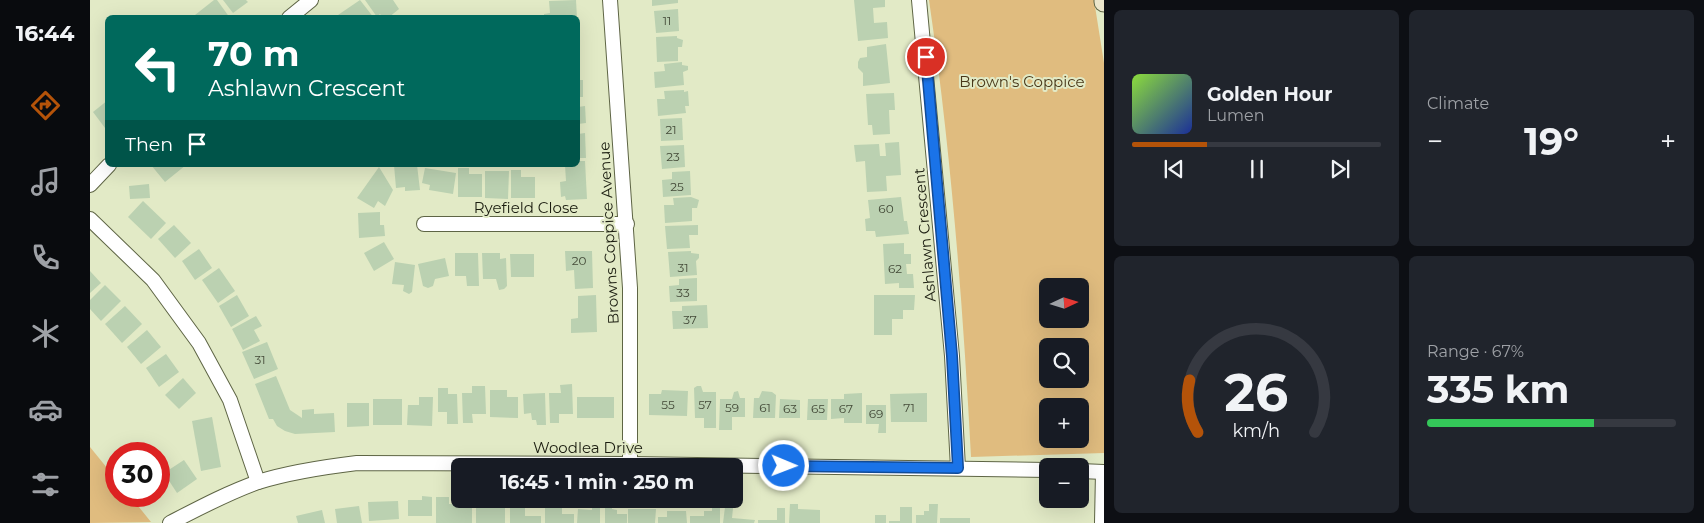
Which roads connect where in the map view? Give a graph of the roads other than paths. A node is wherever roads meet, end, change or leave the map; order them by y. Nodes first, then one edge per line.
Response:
1 (311, 0) edge
2 (610, 0) edge
3 (919, 0) edge
4 (293, 15) edge
5 (107, 167) edge
6 (90, 185) edge
7 (90, 219) edge
8 (424, 224) dead end
9 (627, 224) junction
10 (630, 458) edge
11 (451, 463) edge
12 (743, 465) edge
13 (958, 468) junction
14 (1039, 470) edge
15 (1089, 471) edge
16 (1104, 472) edge
17 (258, 482) junction
18 (170, 523) edge
19 (1102, 523) edge

1 - 4 street
2 - 9 street, Browns Coppice Avenue
3 - 13 street, Ashlawn Crescent
5 - 6 street
7 - 17 street
8 - 9 street, Ryefield Close
9 - 10 street, Browns Coppice Avenue
11 - 17 street, Woodlea Drive
12 - 13 street, Woodlea Drive
13 - 14 street, Woodlea Drive
15 - 16 street
16 - 19 street
17 - 18 street, Woodlea Drive

